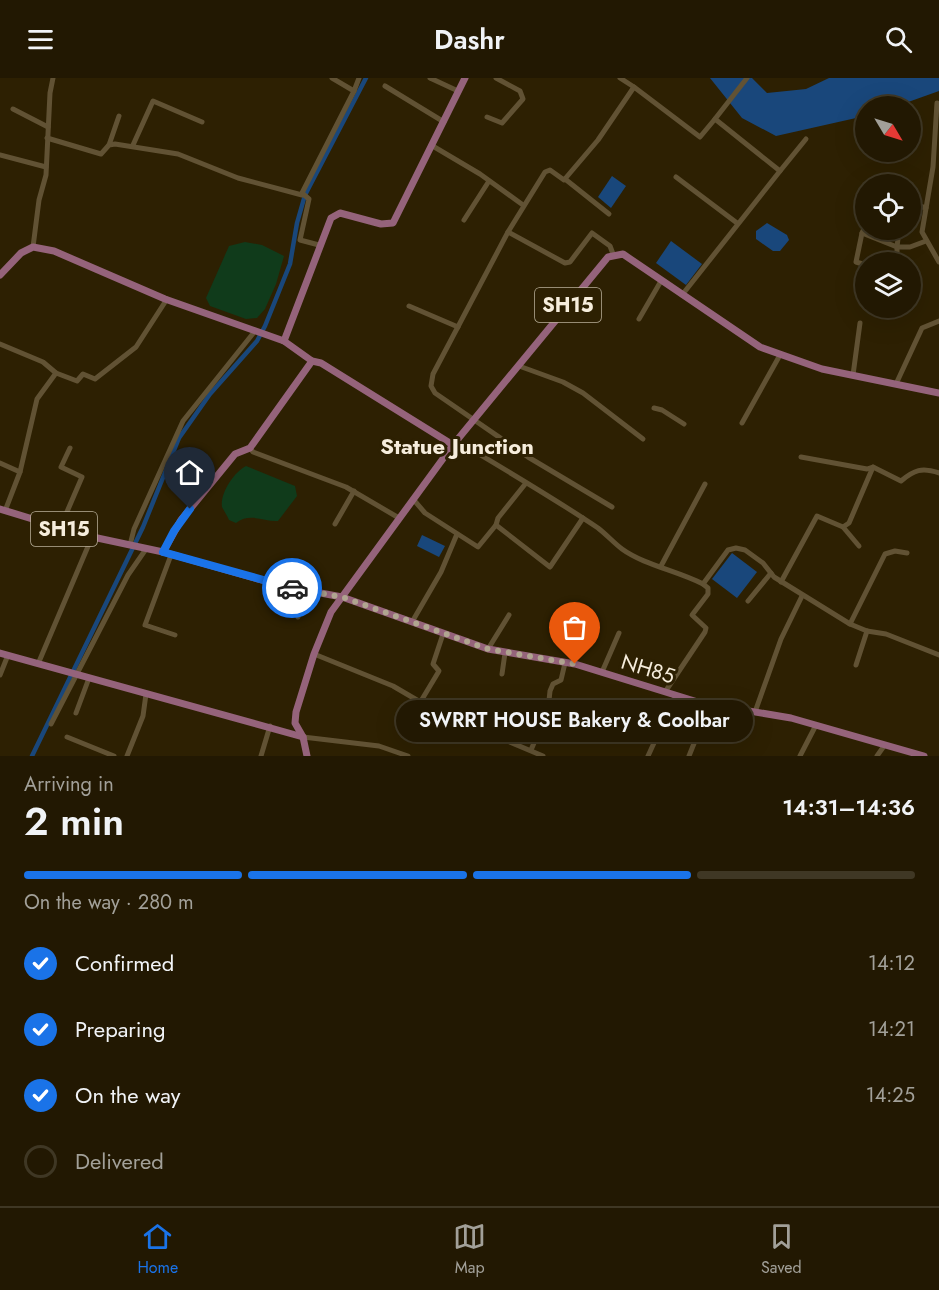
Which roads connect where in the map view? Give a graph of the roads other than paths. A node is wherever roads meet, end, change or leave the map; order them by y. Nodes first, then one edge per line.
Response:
1 (53, 78) edge
2 (332, 78) edge
3 (359, 78) edge
4 (430, 78) edge
5 (465, 78) edge
6 (496, 78) edge
7 (620, 78) edge
8 (747, 78) edge
9 (385, 86) dead end
10 (634, 87) junction
11 (354, 91) junction
12 (458, 91) junction
13 (937, 103) dead end
14 (13, 109) dead end
15 (119, 116) dead end
16 (487, 117) dead end
17 (715, 119) junction
18 (202, 122) dead end
19 (444, 122) junction
20 (48, 127) junction
21 (937, 131) edge
22 (47, 138) junction
23 (806, 139) dead end
24 (109, 145) junction
25 (133, 145) junction
26 (431, 145) junction
27 (0, 154) edge
28 (46, 167) junction
29 (780, 171) junction
30 (676, 177) dead end
31 (565, 179) junction
32 (489, 181) junction
33 (303, 196) junction
34 (523, 205) junction
35 (921, 206) edge
36 (926, 208) junction
37 (609, 214) dead end
38 (464, 220) dead end
39 (736, 223) junction
40 (508, 232) junction
41 (881, 240) edge
42 (898, 240) edge
43 (926, 241) junction
44 (320, 245) junction
45 (897, 246) junction
46 (33, 247) junction
47 (897, 252) edge
48 (613, 254) junction
49 (939, 262) edge
50 (0, 275) edge
51 (661, 281) junction
52 (682, 295) junction
53 (167, 299) junction
54 (409, 306) dead end
55 (639, 319) dead end
56 (939, 321) edge
57 (860, 323) dead end
58 (458, 327) junction
59 (255, 331) junction
60 (284, 341) junction
61 (0, 344) edge
62 (780, 355) junction
63 (312, 361) junction
64 (519, 366) junction
65 (56, 373) junction
66 (853, 375) junction
67 (896, 384) junction
68 (939, 393) edge
69 (654, 408) dead end
70 (473, 421) junction
71 (742, 423) dead end
72 (684, 424) dead end
73 (643, 439) dead end
74 (455, 443) junction
75 (250, 447) junction
76 (70, 448) dead end
77 (801, 457) dead end
78 (0, 463) edge
79 (873, 467) junction
80 (20, 472) junction
81 (939, 473) edge
82 (526, 483) junction
83 (705, 484) dead end
84 (354, 491) junction
85 (413, 499) junction
86 (612, 507) dead end
87 (3, 510) edge
88 (399, 518) junction
89 (583, 518) junction
90 (336, 524) dead end
91 (496, 525) junction
92 (843, 527) junction
93 (60, 528) junction
94 (457, 534) junction
95 (92, 537) junction
96 (130, 545) junction
97 (859, 546) dead end
98 (143, 548) junction
99 (167, 553) junction
100 (907, 553) dead end
101 (661, 566) junction
102 (771, 573) junction
103 (781, 582) junction
104 (703, 584) junction
105 (307, 589) junction
106 (801, 596) junction
107 (342, 597) junction
108 (748, 601) dead end
109 (509, 615) dead end
110 (298, 617) dead end
111 (412, 622) junction
112 (850, 624) junction
113 (867, 631) junction
114 (619, 633) dead end
115 (443, 634) junction
116 (175, 635) dead end
117 (488, 649) junction
118 (505, 653) junction
119 (4, 654) edge
120 (314, 654) junction
121 (939, 655) edge
122 (565, 663) junction
123 (38, 664) junction
124 (856, 664) dead end
125 (602, 672) junction
126 (74, 674) junction
127 (502, 674) dead end
128 (0, 675) edge
129 (89, 678) junction
130 (665, 692) junction
131 (146, 693) junction
132 (676, 695) junction
133 (421, 701) junction
134 (706, 704) junction
135 (497, 706) dead end
136 (726, 707) junction
137 (76, 712) dead end
138 (755, 712) junction
139 (51, 724) dead end
140 (816, 725) junction
141 (271, 726) junction
142 (484, 730) junction
143 (303, 736) junction
144 (67, 737) dead end
145 (715, 737) dead end
146 (884, 746) junction
147 (93, 748) junction
148 (531, 750) junction
149 (90, 756) edge
150 (114, 756) edge
151 (127, 756) edge
152 (261, 756) edge
153 (307, 756) edge
154 (408, 756) edge
155 (543, 756) edge
156 (648, 756) edge
157 (688, 756) edge
158 (800, 756) edge
159 (878, 756) edge
160 (924, 756) edge

1 - 20 street
2 - 11 street
3 - 11 street
4 - 12 street
5 - 12 main road
6 - 16 street
7 - 10 street
8 - 17 street
9 - 19 street
10 - 17 street
10 - 31 street
11 - 33 street
12 - 19 main road
13 - 21 street
14 - 20 street
15 - 24 street
17 - 29 street
18 - 25 street
19 - 26 main road
20 - 22 street
21 - 36 street
22 - 24 street
22 - 28 street
23 - 29 street
24 - 25 street
25 - 33 street
26 - 32 street
26 - 44 main road
27 - 28 street
28 - 46 street
29 - 39 street
30 - 39 street
31 - 34 street
31 - 37 street
32 - 34 street
32 - 38 street
33 - 44 street
34 - 40 street
35 - 36 street
36 - 43 street
39 - 52 street
40 - 48 street
40 - 58 street
41 - 45 street
42 - 45 street
43 - 45 street
43 - 49 street
44 - 60 main road
45 - 47 street
46 - 50 main road
46 - 53 main road
48 - 51 main road
48 - 64 main road, SH15
51 - 52 main road
51 - 55 street
52 - 62 main road
53 - 59 main road
53 - 65 street
54 - 58 street
56 - 67 street
57 - 66 street
58 - 70 street
59 - 60 main road
59 - 96 street
60 - 63 main road
61 - 65 street
62 - 66 main road
62 - 71 street
63 - 74 main road
63 - 75 main road
64 - 70 main road, SH15
64 - 73 street
65 - 80 street
66 - 67 main road
67 - 68 main road
69 - 72 street
70 - 74 main road, SH15
70 - 86 street
74 - 82 street
74 - 85 main road
75 - 84 street
75 - 99 main road
76 - 93 street
77 - 79 street
78 - 80 street
79 - 81 street
79 - 92 street
80 - 87 street
82 - 89 street
82 - 91 street
83 - 101 street
84 - 88 street
84 - 90 street
85 - 88 main road
85 - 94 street
87 - 93 main road, SH15
88 - 107 main road
89 - 91 street
89 - 101 street
91 - 94 street
92 - 97 street
92 - 103 street
93 - 95 main road, SH15
94 - 111 street
95 - 96 main road, SH15
95 - 123 street
96 - 98 main road, SH15
98 - 99 main road, SH15
98 - 126 street
99 - 105 main road, SH15
99 - 116 street
100 - 112 street
101 - 104 street
102 - 103 street
102 - 104 street
102 - 108 street
103 - 106 street
104 - 130 street
105 - 107 main road, SH15
105 - 110 street
106 - 112 street
106 - 138 street
107 - 111 main road, NH85 / NH85
107 - 120 main road
109 - 117 street
111 - 115 main road, NH85 / NH85
112 - 113 street
113 - 121 street
113 - 124 street
114 - 125 street
115 - 117 main road, NH85 / NH85
115 - 133 street
117 - 118 main road, NH85 / NH85
118 - 122 main road, NH85 / NH85
118 - 127 street
119 - 123 main road
119 - 128 street
120 - 133 street
120 - 143 main road
122 - 125 main road, NH85 / NH85
122 - 148 street
123 - 126 main road
125 - 130 main road, NH85 / NH85
126 - 129 main road
126 - 139 street
129 - 131 main road
129 - 137 street
130 - 132 main road, NH85 / NH85
131 - 141 main road
131 - 151 street
132 - 134 main road, NH85 / NH85
132 - 156 street
133 - 142 street
134 - 136 main road, NH85 / NH85
134 - 157 street
135 - 142 street
136 - 138 main road, NH85 / NH85
136 - 145 street
138 - 140 main road, NH85 / NH85
140 - 146 main road, NH85
140 - 158 street
141 - 143 main road
141 - 152 street
142 - 148 street
143 - 153 main road
143 - 154 street
144 - 147 street
146 - 159 street
146 - 160 main road, NH85
147 - 149 street
147 - 150 street
148 - 155 street

